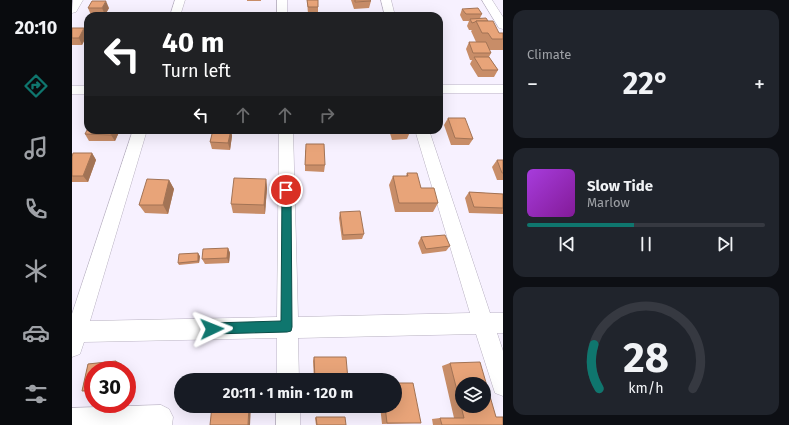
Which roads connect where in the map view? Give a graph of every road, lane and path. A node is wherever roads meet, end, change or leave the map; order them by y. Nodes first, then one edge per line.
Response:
1 (78, 0) edge
2 (180, 0) edge
3 (282, 0) edge
4 (386, 0) edge
5 (486, 0) edge
6 (72, 10) edge
7 (176, 12) edge
8 (282, 12) edge
9 (389, 12) edge
10 (503, 26) edge
11 (443, 89) edge
12 (503, 89) edge
13 (72, 90) edge
14 (84, 90) edge
15 (139, 134) edge
16 (286, 134) edge
17 (423, 134) edge
18 (493, 323) edge
19 (287, 327) junction
20 (73, 337) edge
21 (288, 373) edge
22 (503, 385) edge
23 (288, 413) edge
24 (72, 420) edge
25 (160, 425) edge
26 (288, 425) edge

1 - 6 street
2 - 7 street
3 - 8 street
4 - 9 street
5 - 10 street
11 - 12 street
13 - 14 street
15 - 20 street
16 - 19 street
17 - 18 street
18 - 19 street
18 - 22 street
19 - 20 street
19 - 21 street
23 - 26 street
24 - 25 street

